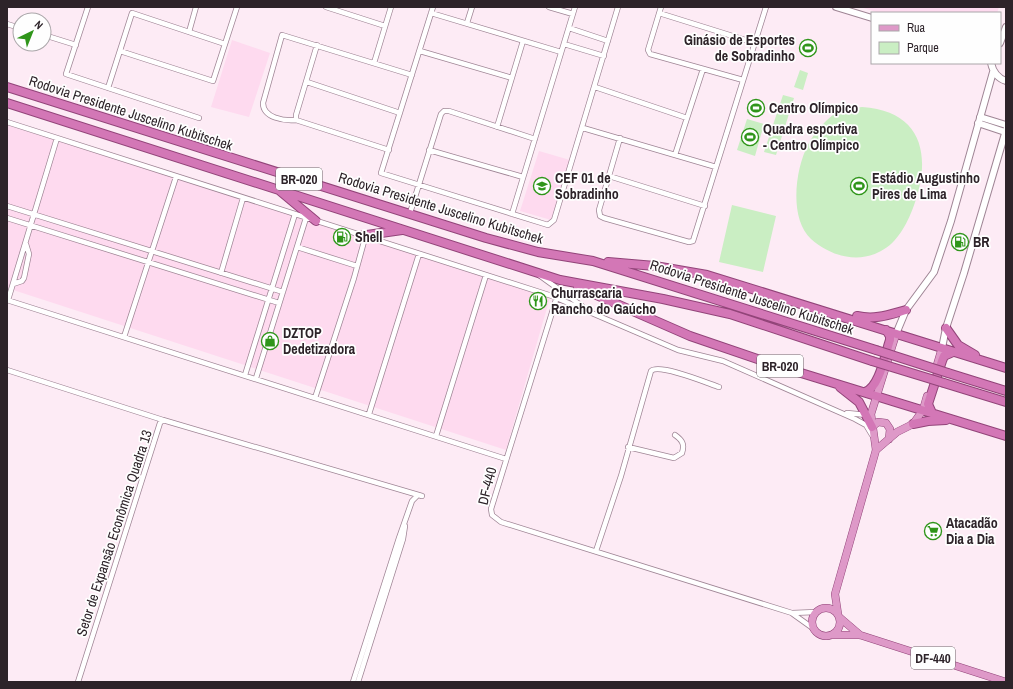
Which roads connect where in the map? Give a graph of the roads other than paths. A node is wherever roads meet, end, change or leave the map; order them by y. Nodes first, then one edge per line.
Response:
1 (88, 7) edge
2 (196, 7) edge
3 (237, 7) edge
4 (326, 7) edge
5 (391, 7) edge
6 (433, 7) edge
7 (472, 7) edge
8 (550, 7) edge
9 (575, 7) edge
10 (618, 7) edge
11 (661, 7) edge
12 (766, 7) edge
13 (836, 7) edge
14 (431, 13) junction
15 (659, 13) junction
16 (573, 14) junction
17 (871, 18) edge
18 (467, 23) junction
19 (385, 26) junction
20 (1006, 27) edge
21 (569, 28) junction
22 (189, 32) junction
23 (52, 38) edge
24 (608, 40) junction
25 (1001, 40) edge
26 (523, 41) junction
27 (755, 43) junction
28 (225, 44) junction
29 (564, 44) junction
30 (76, 45) junction
31 (317, 46) junction
32 (120, 51) junction
33 (420, 51) junction
34 (561, 52) junction
35 (604, 56) junction
36 (374, 63) junction
37 (990, 64) edge
38 (703, 69) junction
39 (993, 72) junction
40 (412, 75) junction
41 (512, 78) junction
42 (743, 80) junction
43 (1006, 81) edge
44 (307, 82) junction
45 (7, 87) edge
46 (595, 87) junction
47 (108, 88) junction
48 (7, 103) edge
49 (400, 113) junction
50 (199, 118) dead end
51 (687, 118) junction
52 (296, 120) junction
53 (979, 120) junction
54 (7, 122) edge
55 (1006, 125) edge
56 (497, 127) junction
57 (583, 128) junction
58 (1006, 131) edge
59 (57, 138) junction
60 (620, 138) junction
61 (535, 139) junction
62 (388, 150) junction
63 (429, 150) junction
64 (675, 155) junction
65 (716, 167) junction
66 (609, 176) junction
67 (176, 177) junction
68 (523, 177) junction
69 (418, 185) junction
70 (276, 188) junction
71 (243, 198) junction
72 (7, 206) edge
73 (705, 206) junction
74 (410, 213) junction
75 (295, 214) junction
76 (512, 214) junction
77 (35, 215) junction
78 (7, 218) edge
79 (306, 218) junction
80 (316, 221) junction
81 (32, 226) junction
82 (406, 229) junction
83 (362, 237) junction
84 (26, 244) junction
85 (297, 247) junction
86 (152, 251) junction
87 (419, 254) junction
88 (593, 261) junction
89 (148, 263) junction
90 (357, 266) junction
91 (534, 270) junction
92 (221, 273) junction
93 (486, 275) junction
94 (560, 280) junction
95 (13, 284) junction
96 (272, 289) junction
97 (559, 290) junction
98 (283, 292) junction
99 (557, 298) junction
100 (7, 300) edge
101 (268, 300) junction
102 (279, 303) junction
103 (820, 309) junction
104 (906, 310) junction
105 (588, 311) junction
106 (946, 328) junction
107 (886, 330) junction
108 (896, 334) junction
109 (124, 337) junction
110 (942, 348) junction
111 (952, 352) junction
112 (1006, 367) edge
113 (7, 370) edge
114 (245, 375) junction
115 (256, 378) junction
116 (825, 379) junction
117 (719, 387) dead end
118 (1006, 391) edge
119 (866, 392) junction
120 (878, 395) junction
121 (315, 398) junction
122 (926, 401) joint
123 (1006, 402) edge
124 (919, 409) junction
125 (841, 412) junction
126 (932, 413) junction
127 (369, 414) junction
128 (869, 415) junction
129 (163, 420) junction
130 (958, 420) junction
131 (913, 424) junction
132 (872, 427) junction
133 (676, 435) dead end
134 (436, 436) junction
135 (1006, 436) edge
136 (873, 437) junction
137 (889, 438) junction
138 (628, 447) junction
139 (876, 450) junction
140 (506, 459) junction
141 (405, 521) junction
142 (596, 551) junction
143 (835, 594) junction
144 (823, 608) junction
145 (816, 612) junction
146 (792, 613) junction
147 (839, 615) junction
148 (814, 629) junction
149 (832, 635) junction
150 (860, 635) junction
151 (78, 682) edge
152 (353, 682) edge
153 (358, 682) edge
154 (1006, 682) edge

1 - 30 street
2 - 22 street
3 - 28 street
4 - 19 street
5 - 19 street
6 - 14 street
7 - 18 street
8 - 16 street
9 - 16 street
10 - 24 street
11 - 15 street
12 - 27 street
13 - 17 main road
14 - 18 street
14 - 33 street
15 - 27 street
15 - 38 street
16 - 21 street
18 - 26 street
19 - 36 street
20 - 25 main road
21 - 24 street
21 - 29 street
22 - 28 street
22 - 32 street
23 - 30 street
24 - 35 street
26 - 34 street
26 - 41 street
27 - 42 street
28 - 32 street
29 - 34 street
29 - 35 street
30 - 47 street
31 - 36 street
31 - 44 street
31 - 52 street
32 - 47 street
33 - 40 street
33 - 41 street
34 - 61 street
35 - 46 street
36 - 40 street
37 - 39 main road
38 - 42 street
38 - 51 street
39 - 43 main road
39 - 53 main road
40 - 49 street
41 - 56 street
42 - 65 street
44 - 49 street
44 - 52 street
45 - 74 highway, Rodovia Presidente Juscelino Kubitschek / BR-020
46 - 51 street
46 - 57 street
47 - 50 street
48 - 70 highway, Rodovia Presidente Juscelino Kubitschek / BR-020
49 - 62 street
51 - 64 street
52 - 62 street
53 - 55 main road
53 - 58 main road
53 - 104 main road
54 - 59 street
56 - 61 street
56 - 63 street
57 - 60 street
57 - 76 street
58 - 106 main road
59 - 67 street
59 - 77 street
60 - 64 street
60 - 66 street
61 - 68 street
62 - 69 street
63 - 68 street
63 - 69 street
64 - 65 street
65 - 73 street
66 - 73 street
66 - 73 street
67 - 71 street
67 - 86 street
68 - 76 street
69 - 74 street
69 - 76 street
70 - 80 highway
70 - 82 highway, Rodovia Presidente Juscelino Kubitschek / BR-020
71 - 75 street
71 - 92 street
72 - 77 street
74 - 88 highway, Rodovia Presidente Juscelino Kubitschek / BR-020
75 - 79 street
75 - 96 street
77 - 81 street
77 - 86 street
78 - 81 street
79 - 80 street
79 - 85 street
80 - 83 street
81 - 84 street
81 - 89 street
82 - 83 highway
82 - 91 highway, Rodovia Presidente Juscelino Kubitschek / BR-020
83 - 87 street
83 - 90 street
84 - 95 street
84 - 95 street
85 - 90 street
85 - 98 street
86 - 89 street
86 - 92 street
87 - 93 street
87 - 127 street
88 - 103 highway, BR-020
88 - 118 highway, Rodovia Presidente Juscelino Kubitschek / BR-020, bridge
89 - 101 street
89 - 109 street
90 - 121 street
91 - 94 highway, Rodovia Presidente Juscelino Kubitschek / BR-020
91 - 97 street
92 - 96 street
93 - 99 street
93 - 134 street
94 - 116 highway, BR-020
94 - 123 highway, Rodovia Presidente Juscelino Kubitschek / BR-020, bridge
95 - 100 street
96 - 98 street
96 - 101 street
97 - 99 street, DF-440
97 - 105 street
98 - 102 street
99 - 105 street
99 - 140 street, DF-440
100 - 109 street
101 - 102 street
101 - 114 street
102 - 115 street
103 - 104 highway
103 - 107 highway, BR-020
104 - 108 main road
105 - 125 street
106 - 110 main road
106 - 112 highway
107 - 108 highway, BR-020
107 - 119 highway
108 - 110 highway, BR-020
108 - 120 main road
109 - 114 street
110 - 111 highway, BR-020
110 - 122 main road
111 - 112 highway, BR-020
111 - 126 highway
113 - 129 street
114 - 115 street
115 - 121 street
116 - 119 highway, BR-020
116 - 128 highway
117 - 138 street
119 - 120 highway, BR-020
120 - 124 highway, BR-020
120 - 128 main road
121 - 127 street
122 - 124 highway
124 - 126 highway, BR-020
124 - 131 main road
125 - 128 street
125 - 136 street
126 - 130 highway, BR-020
127 - 134 street
128 - 132 highway
129 - 141 street, Setor de Expansão Econômica Quadra 13
129 - 151 street, Setor de Expansão Econômica Quadra 13
130 - 131 highway
130 - 135 highway, BR-020
131 - 137 main road
132 - 136 main road
132 - 137 main road
133 - 138 street
134 - 140 street
136 - 139 main road
137 - 139 main road
138 - 142 street
139 - 143 main road
140 - 142 street, DF-440 / DF-440
141 - 152 street
141 - 153 street
142 - 146 street, DF-440
143 - 144 main road
143 - 147 main road
144 - 145 main road, DF-440
144 - 147 main road, DF-440
145 - 146 street, DF-440
145 - 148 main road
146 - 148 street, DF-440
147 - 149 main road
147 - 150 main road, DF-440
148 - 149 main road, DF-440
149 - 150 main road, DF-440
150 - 154 main road, DF-440

